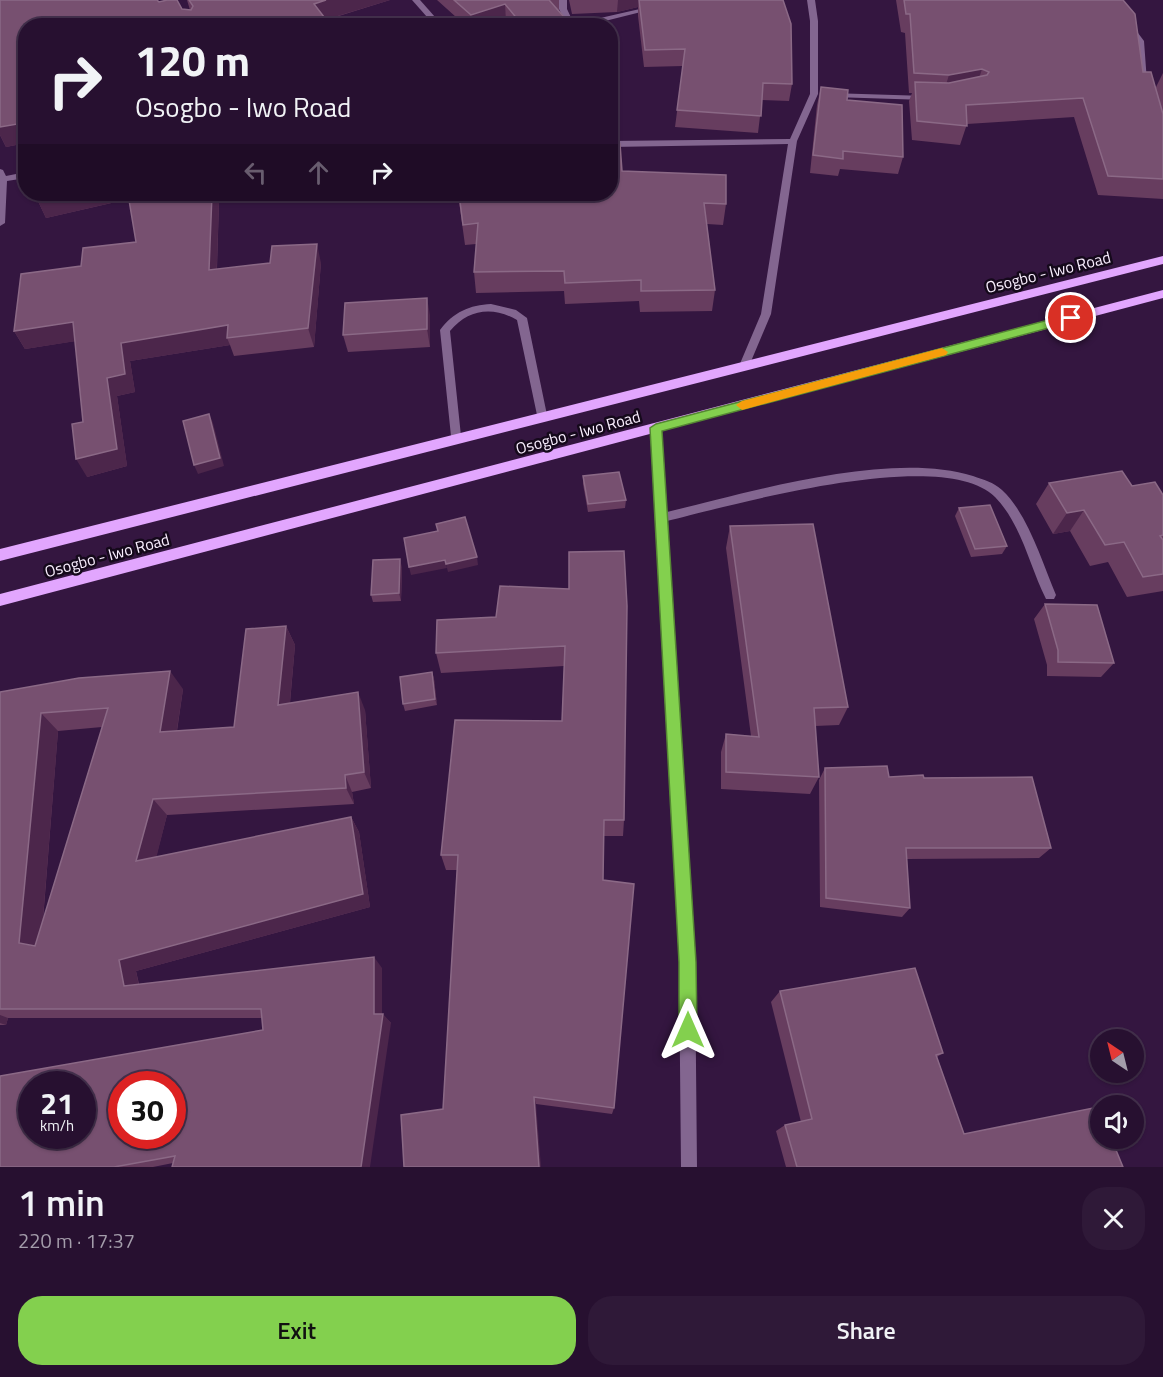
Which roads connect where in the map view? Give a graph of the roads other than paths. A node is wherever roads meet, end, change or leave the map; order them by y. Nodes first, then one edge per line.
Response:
1 (416, 0) edge
2 (563, 0) edge
3 (811, 0) edge
4 (661, 6) edge
5 (1120, 16) edge
6 (433, 18) edge
7 (568, 18) edge
8 (608, 18) edge
9 (1147, 90) edge
10 (814, 94) junction
11 (932, 98) edge
12 (793, 141) junction
13 (618, 144) edge
14 (18, 175) edge
15 (2, 176) edge
16 (1, 198) edge
17 (0, 223) edge
18 (1163, 260) edge
19 (1163, 294) edge
20 (744, 366) junction
21 (542, 415) junction
22 (656, 428) junction
23 (456, 436) junction
24 (660, 518) junction
25 (0, 555) edge
26 (1050, 595) dead end
27 (0, 600) edge
28 (689, 1167) edge

1 - 6 street
2 - 7 street
3 - 10 street
4 - 8 street
5 - 9 street
10 - 11 street
10 - 12 street
12 - 13 street
12 - 20 street
14 - 15 street
15 - 16 street
16 - 17 street
18 - 20 main road, Osogbo - Iwo Road
19 - 22 main road, Osogbo - Iwo Road
20 - 21 main road, Osogbo - Iwo Road
21 - 23 main road, Osogbo - Iwo Road
21 - 23 street
22 - 24 street
22 - 27 main road, Osogbo - Iwo Road
23 - 25 main road, Osogbo - Iwo Road
24 - 26 street
24 - 28 street

